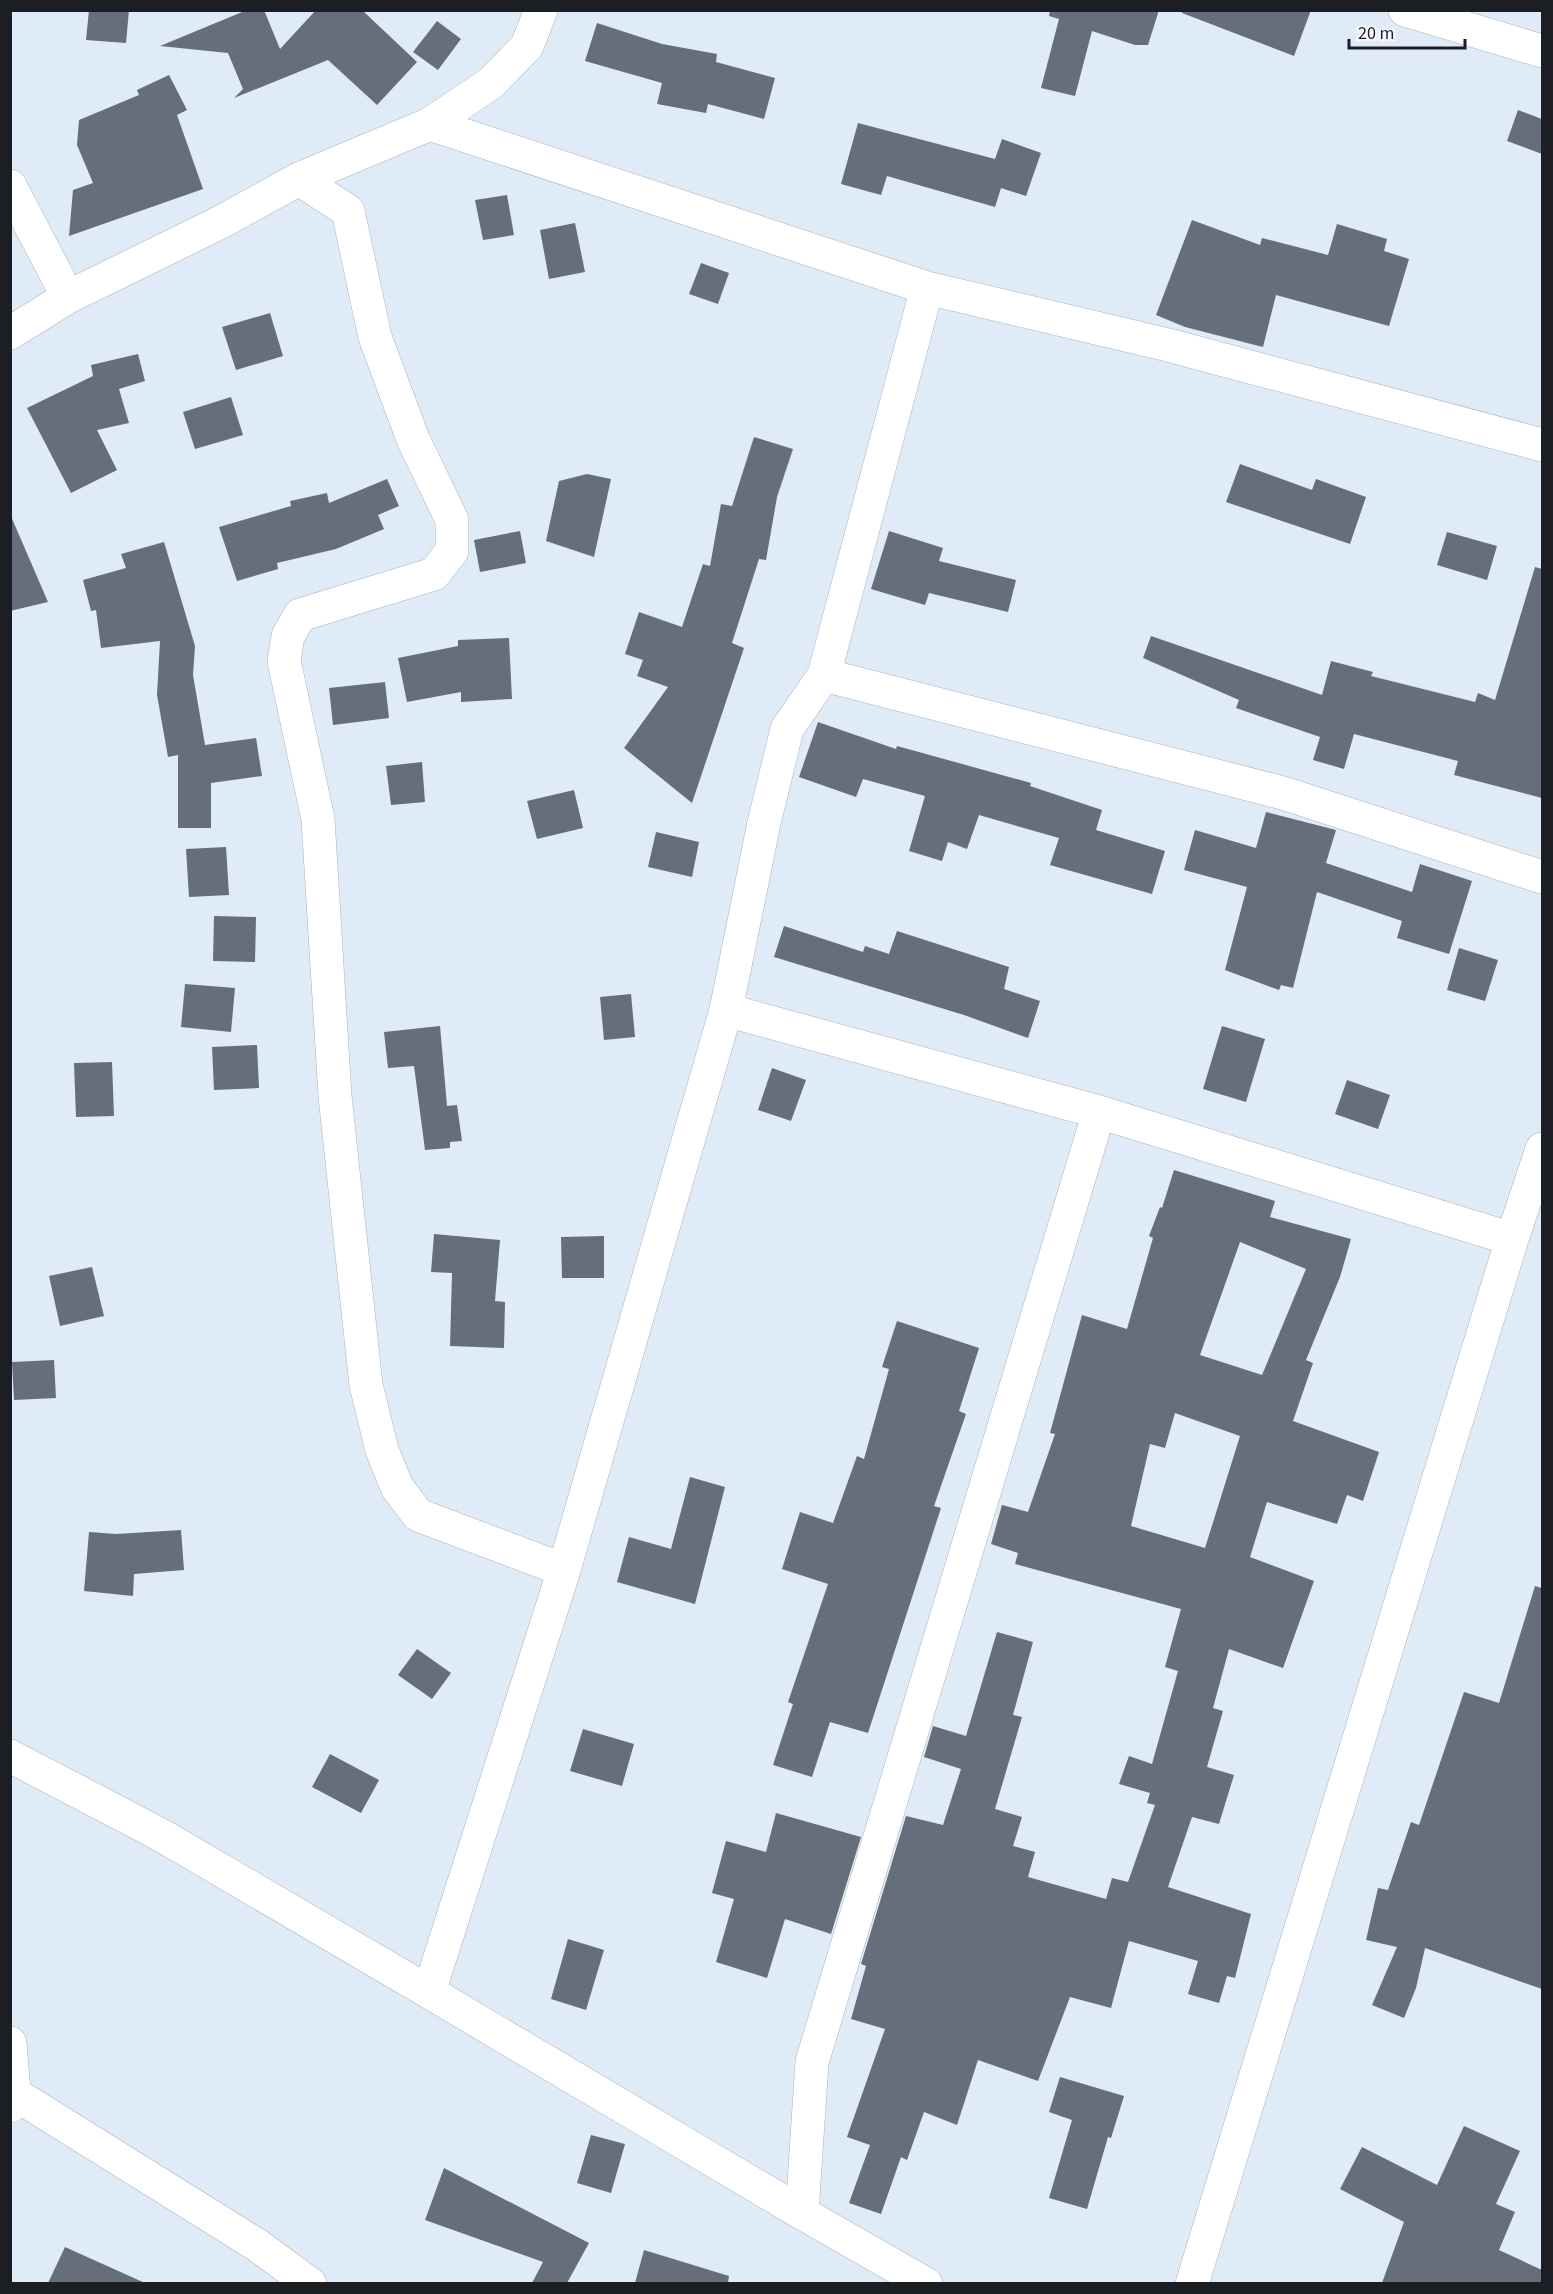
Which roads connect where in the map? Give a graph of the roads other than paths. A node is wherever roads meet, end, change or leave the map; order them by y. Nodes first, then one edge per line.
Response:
1 (542, 10) edge
2 (1405, 10) edge
3 (1542, 51) edge
4 (430, 124) junction
5 (299, 178) junction
6 (10, 186) edge
7 (927, 288) junction
8 (68, 297) junction
9 (10, 333) edge
10 (1542, 445) edge
11 (824, 675) junction
12 (1542, 877) edge
13 (726, 1010) junction
14 (1099, 1112) junction
15 (1542, 1149) edge
16 (1512, 1239) junction
17 (564, 1570) junction
18 (10, 1756) edge
19 (429, 1992) junction
20 (10, 2043) edge
21 (12, 2096) edge
22 (802, 2213) junction
23 (310, 2283) edge
24 (926, 2283) edge
25 (1192, 2283) edge

1 - 4 street
2 - 3 street
4 - 5 street
4 - 7 street
5 - 8 street
5 - 17 street
6 - 8 street
7 - 10 street
7 - 11 street
8 - 9 street
11 - 12 street
11 - 13 street
13 - 14 street
13 - 17 street
14 - 16 street
14 - 22 street
15 - 16 street
16 - 25 street
17 - 19 street
18 - 19 street
19 - 22 street
20 - 21 street
21 - 23 street
22 - 24 street

